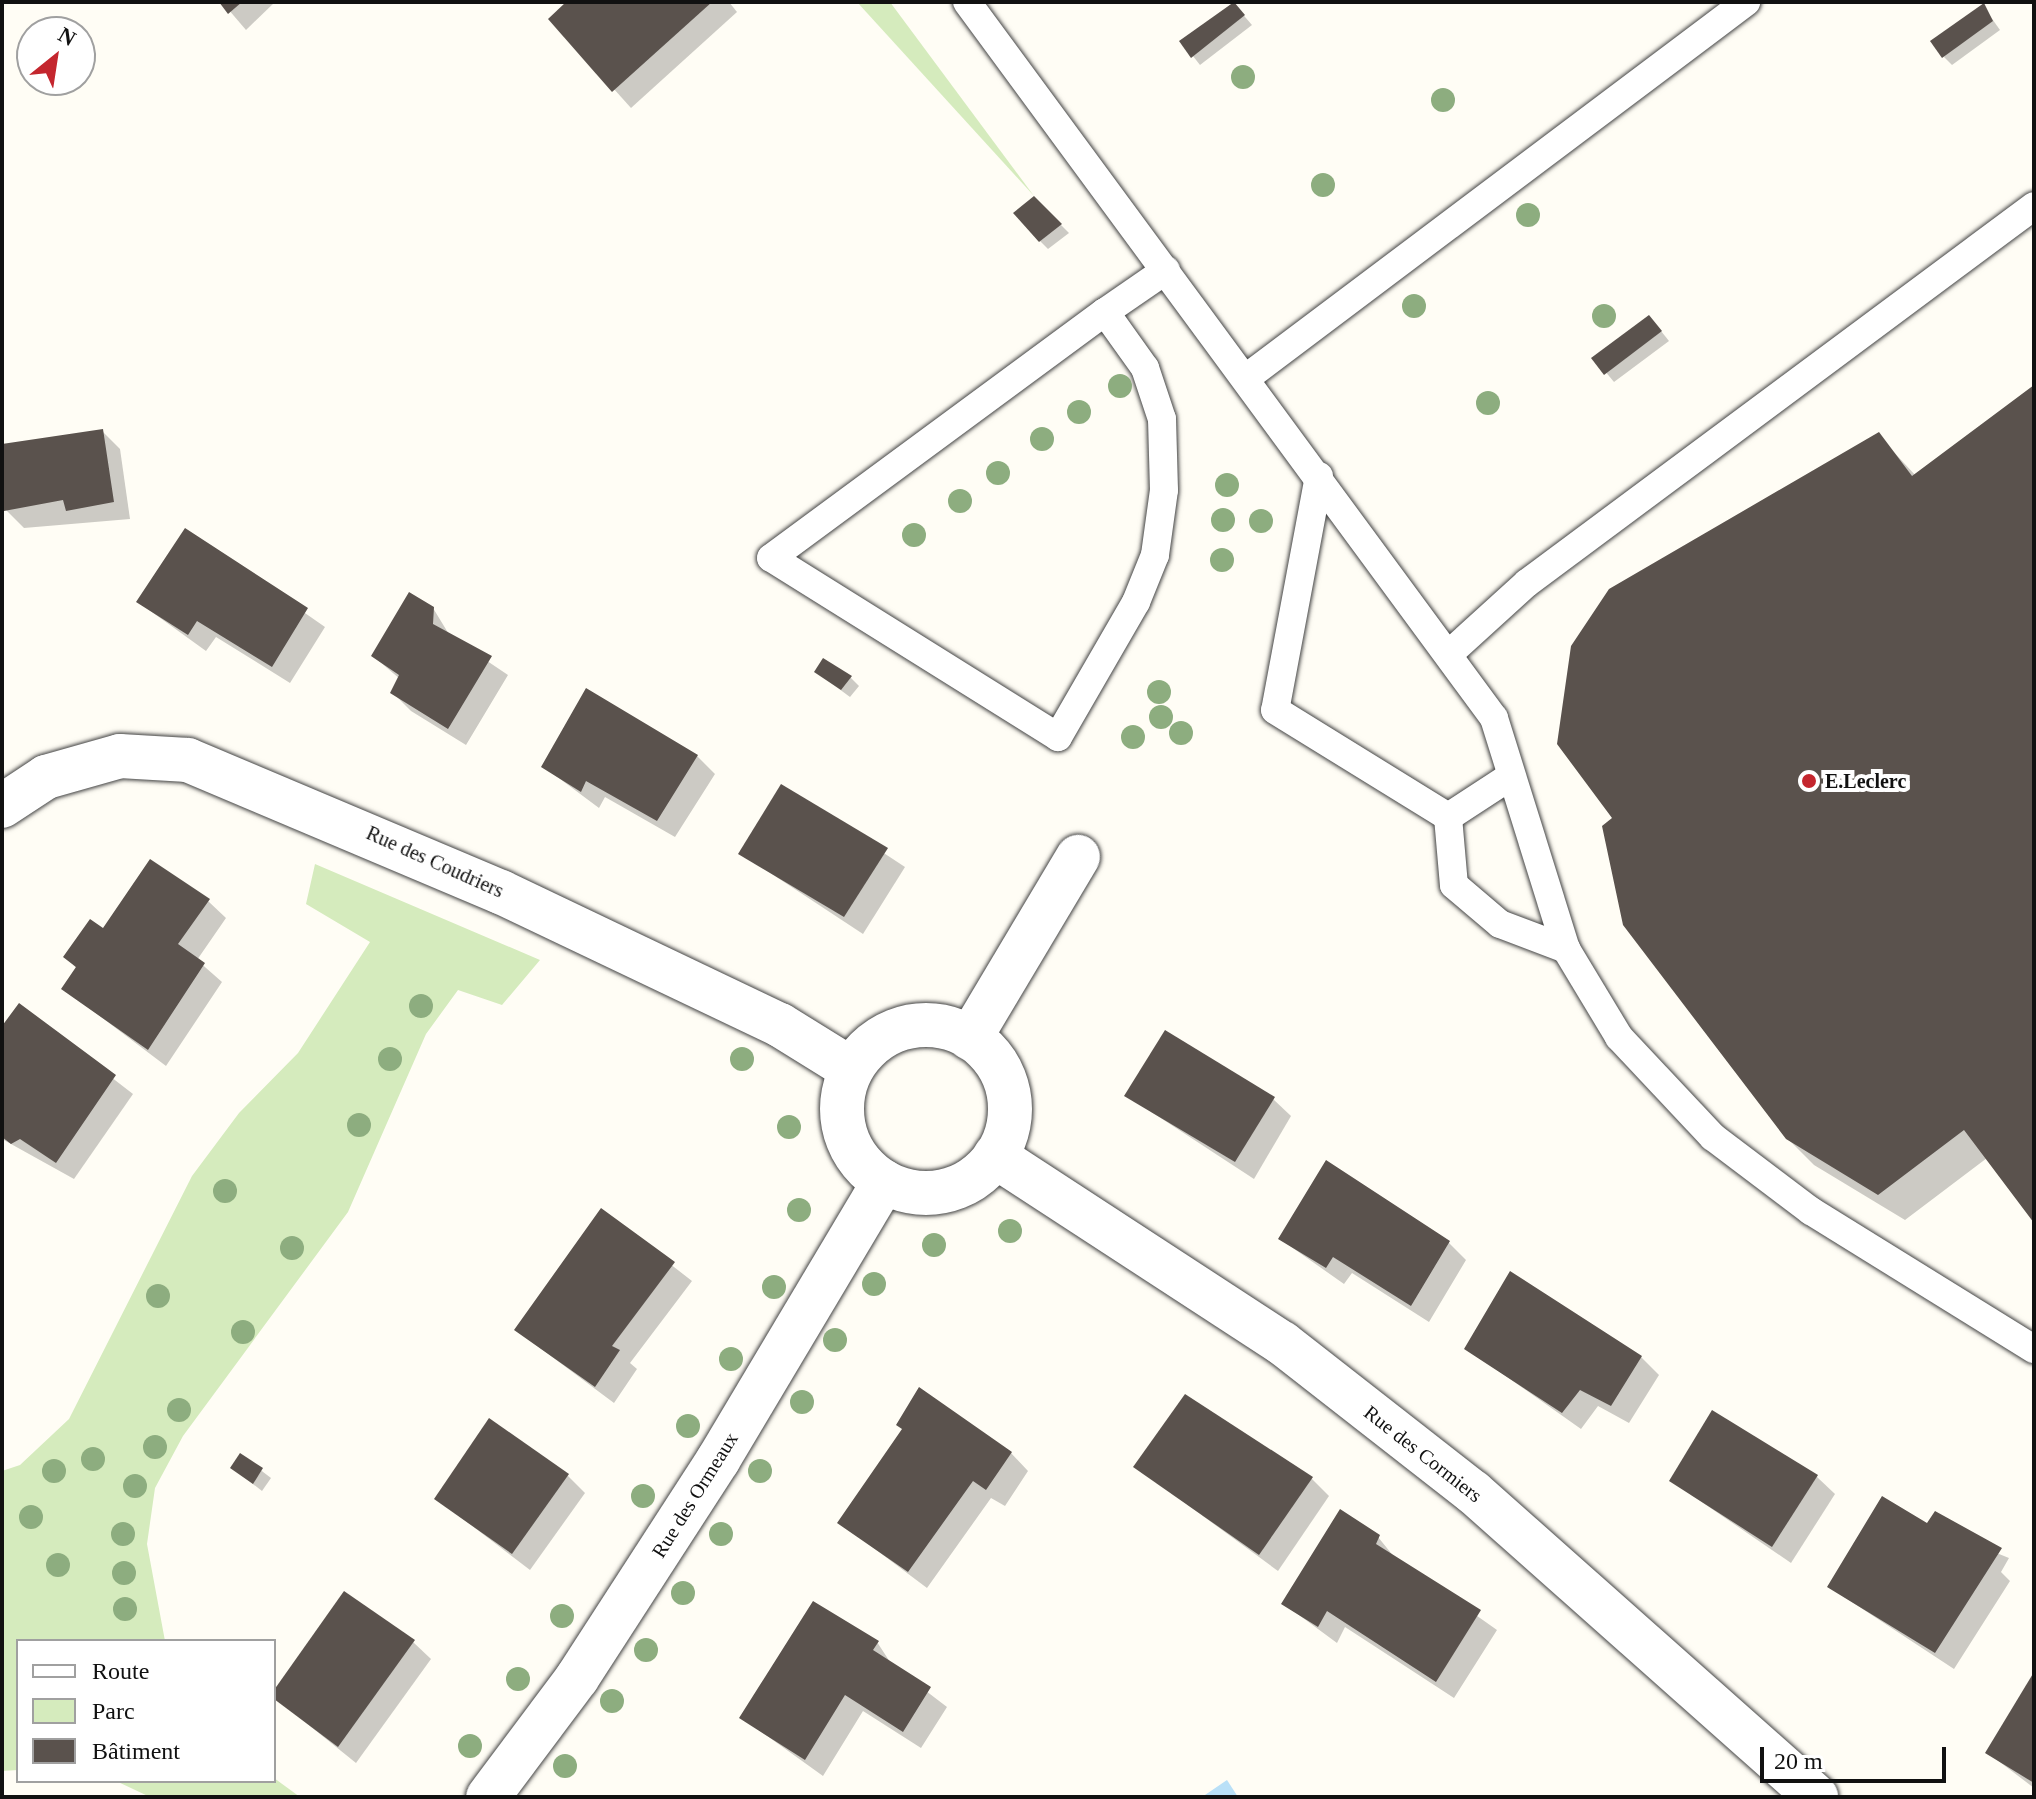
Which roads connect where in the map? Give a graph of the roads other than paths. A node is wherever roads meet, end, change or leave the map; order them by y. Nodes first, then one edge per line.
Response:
1 (967, 2) edge
2 (1746, 2) edge
3 (2034, 206) edge
4 (1166, 270) junction
5 (1105, 312) junction
6 (1246, 378) junction
7 (1319, 476) junction
8 (1450, 653) junction
9 (1511, 776) junction
10 (2, 806) edge
11 (1448, 817) junction
12 (1078, 857) dead end
13 (1566, 949) junction
14 (970, 1038) junction
15 (851, 1069) junction
16 (995, 1156) junction
17 (884, 1182) junction
18 (2034, 1349) edge
19 (488, 1797) edge
20 (1816, 1797) edge

1 - 4 lane
2 - 6 lane
3 - 8 lane
4 - 5 lane
4 - 6 lane
5 - 5 lane
6 - 7 lane
7 - 8 lane
7 - 11 lane
8 - 9 lane
9 - 11 lane
9 - 13 lane
10 - 15 street, Rue des Coudriers
11 - 13 lane
12 - 14 street
13 - 18 lane
14 - 15 street
14 - 16 street
15 - 17 street
16 - 17 street
16 - 20 street, Rue des Cormiers
17 - 19 street, Rue des Ormeaux

